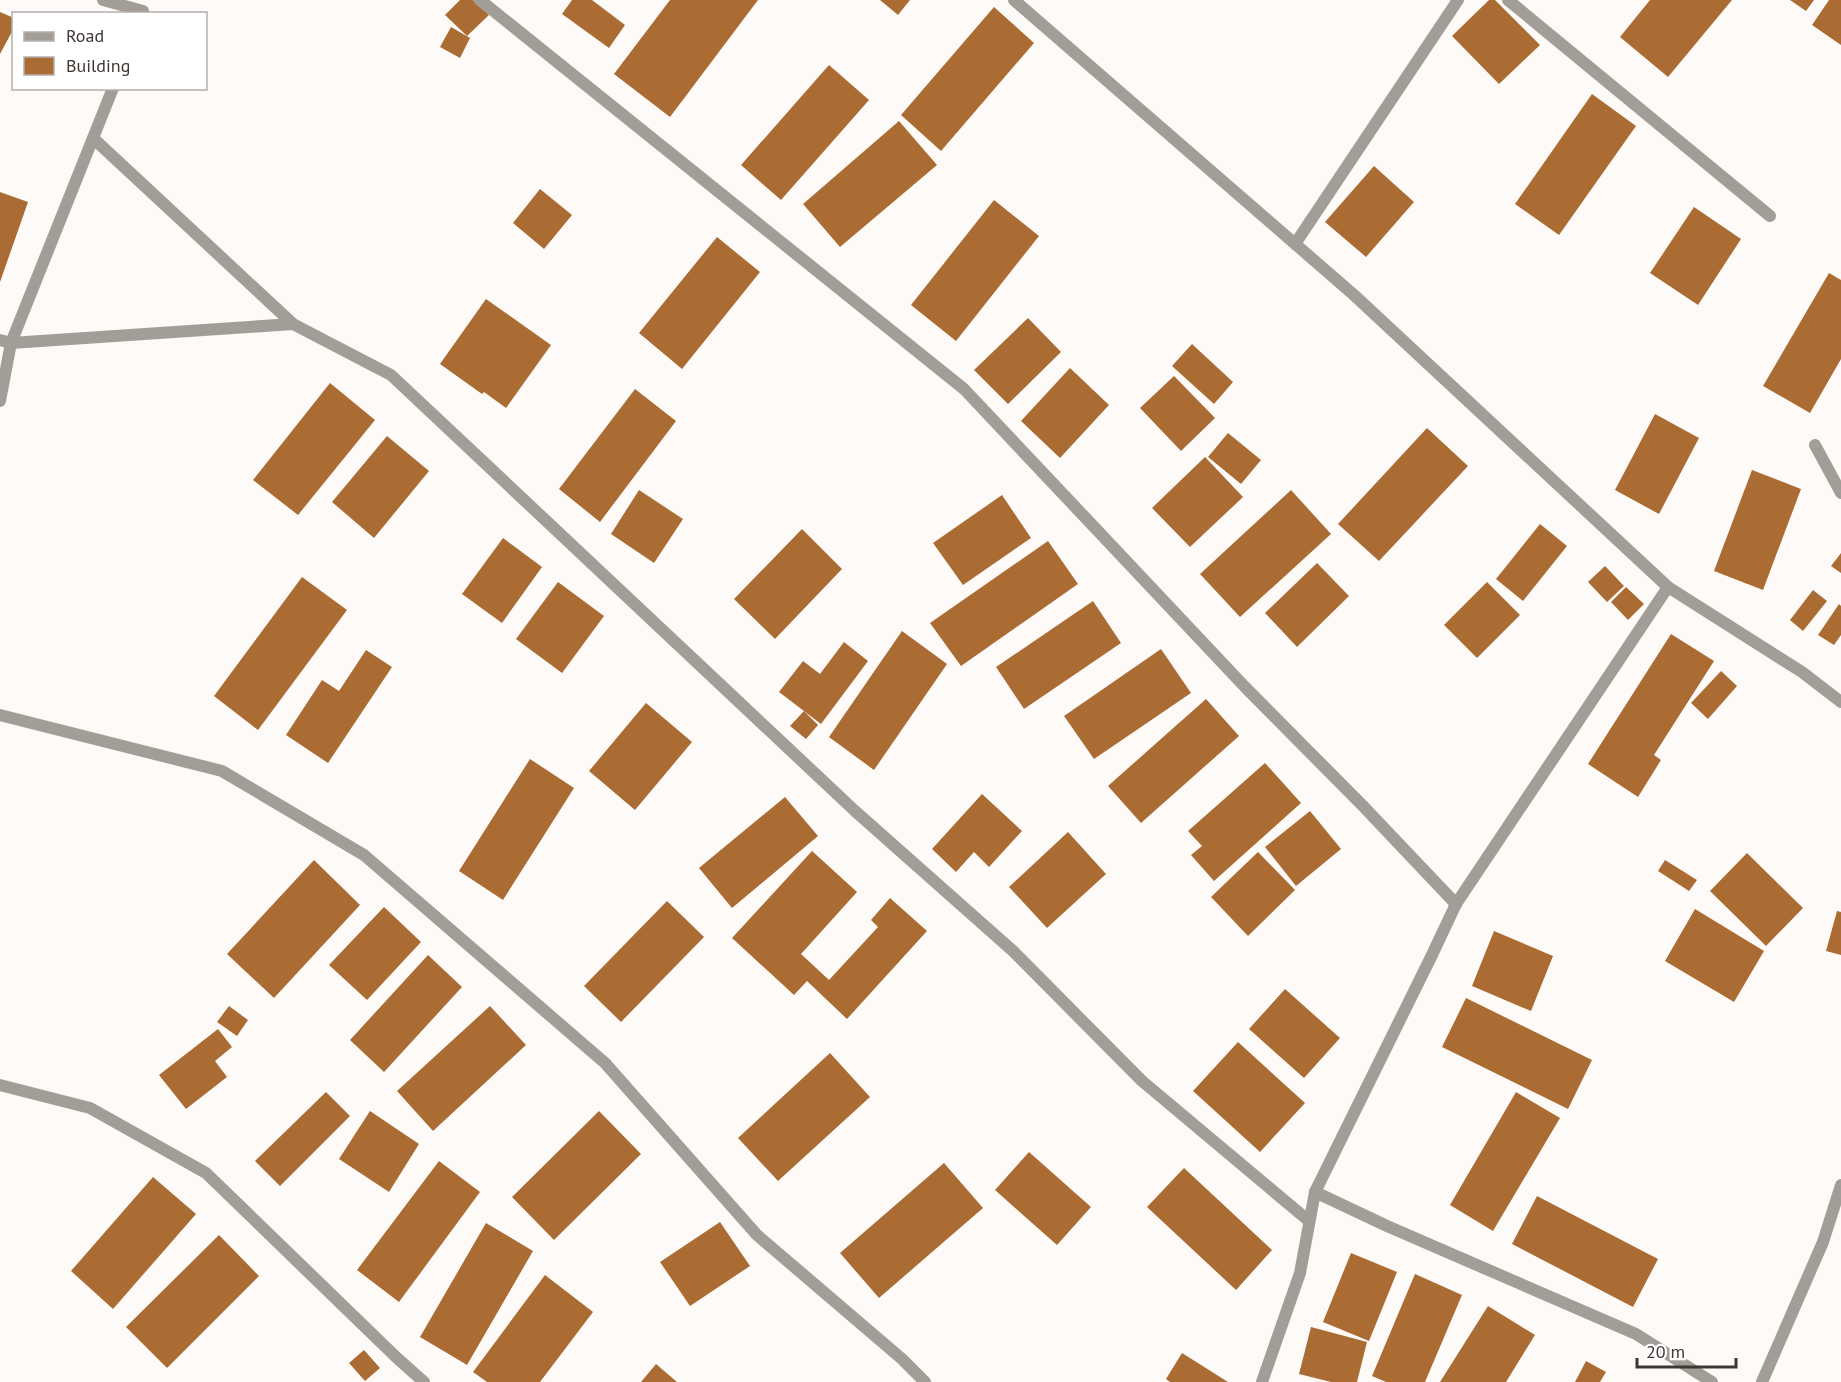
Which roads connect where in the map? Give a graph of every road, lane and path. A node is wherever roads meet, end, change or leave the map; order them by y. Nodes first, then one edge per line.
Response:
1 (104, 0) edge
2 (480, 0) edge
3 (1014, 0) edge
4 (1458, 0) edge
5 (1508, 0) edge
6 (144, 8) edge
7 (112, 90) edge
8 (94, 139) junction
9 (1770, 216) dead end
10 (1295, 244) junction
11 (292, 324) junction
12 (6, 342) edge
13 (0, 401) edge
14 (1815, 445) dead end
15 (1841, 493) edge
16 (1668, 588) junction
17 (1841, 702) edge
18 (0, 715) edge
19 (1456, 904) junction
20 (0, 1085) edge
21 (1841, 1185) edge
22 (1315, 1192) junction
23 (1309, 1221) junction
24 (424, 1382) edge
25 (925, 1382) edge
26 (1262, 1382) edge
27 (1712, 1382) edge
28 (1762, 1382) edge

1 - 6 street
2 - 19 street
3 - 10 street
4 - 10 street
5 - 9 street
7 - 8 street
8 - 11 street
8 - 12 street
10 - 16 street
11 - 12 street
11 - 23 street
12 - 13 street
14 - 15 street
16 - 17 street
16 - 19 street
18 - 25 street
19 - 22 street
20 - 24 street
21 - 28 street
22 - 23 street
22 - 27 street
23 - 26 street

